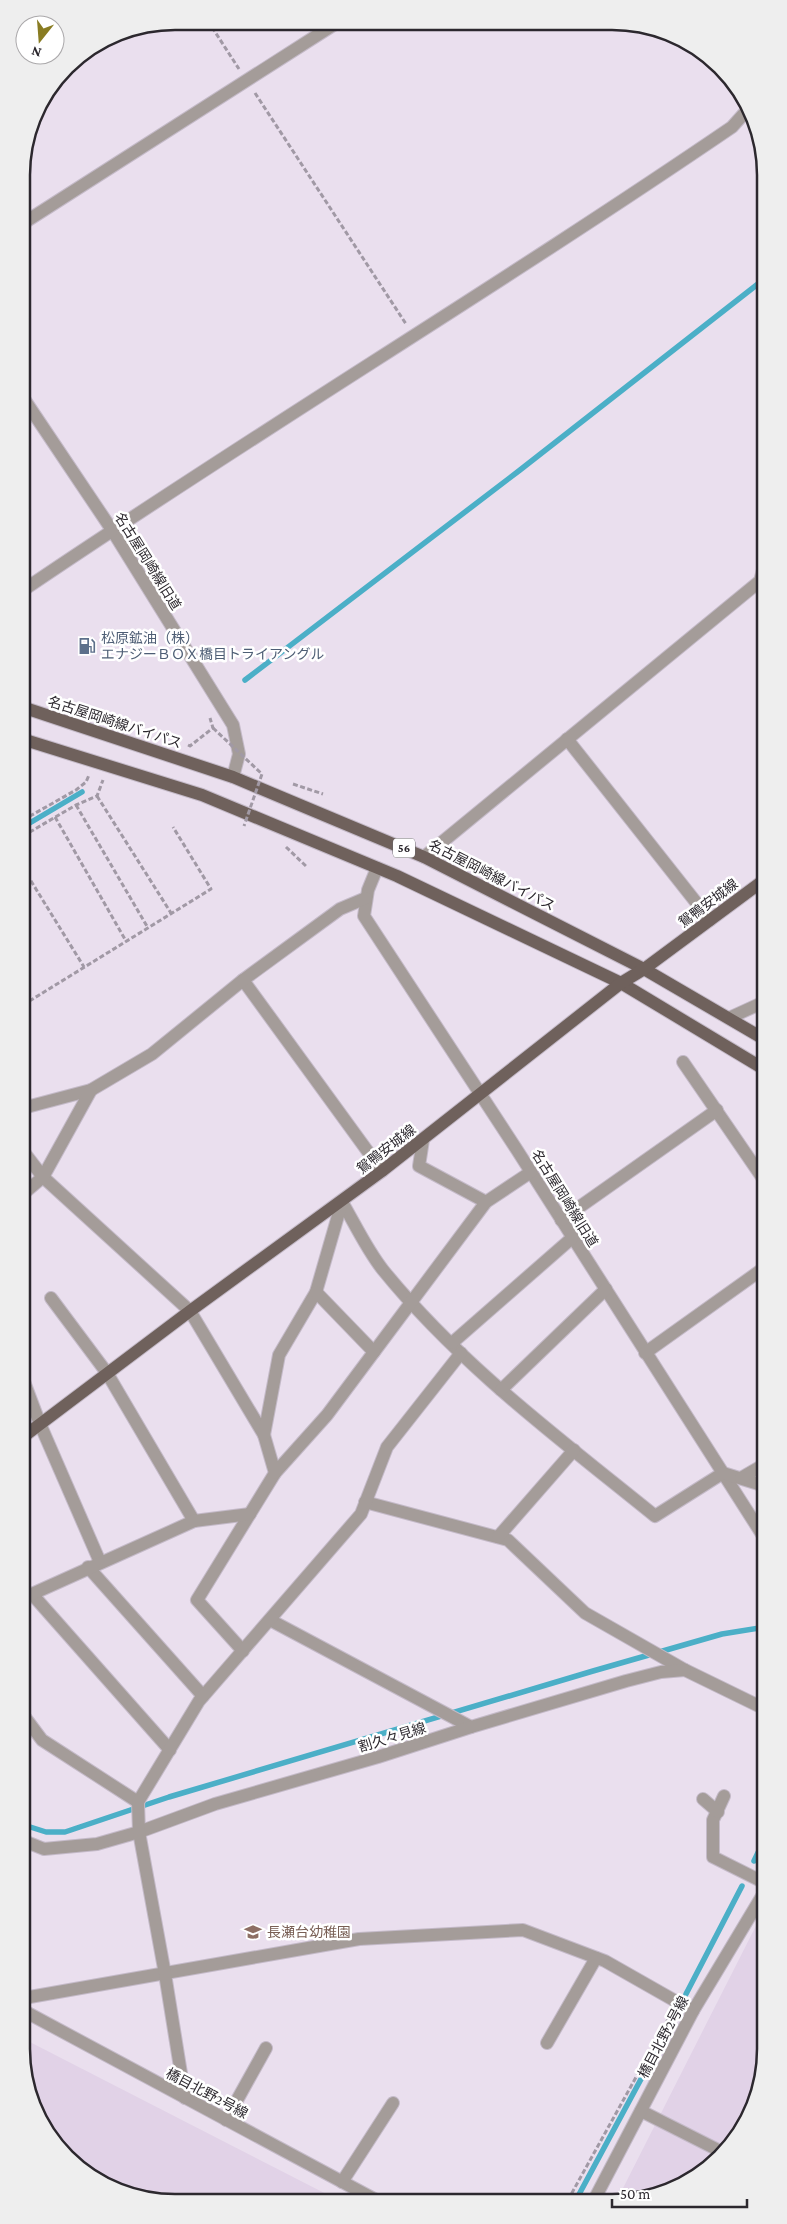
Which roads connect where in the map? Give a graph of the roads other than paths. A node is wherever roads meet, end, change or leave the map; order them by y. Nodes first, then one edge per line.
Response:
1 (325, 30) edge
2 (743, 114) edge
3 (30, 219) edge
4 (30, 408) edge
5 (112, 530) junction
6 (757, 582) edge
7 (30, 586) edge
8 (30, 710) edge
9 (567, 739) junction
10 (30, 741) edge
11 (233, 776) junction
12 (424, 856) junction
13 (377, 868) junction
14 (757, 885) edge
15 (366, 898) junction
16 (710, 920) junction
17 (644, 969) junction
18 (243, 980) junction
19 (621, 983) junction
20 (757, 1005) edge
21 (729, 1018) junction
22 (757, 1036) edge
23 (683, 1062) dead end
24 (757, 1065) edge
25 (91, 1090) junction
26 (480, 1095) junction
27 (30, 1106) edge
28 (716, 1110) junction
29 (423, 1140) junction
30 (30, 1159) edge
31 (757, 1170) edge
32 (382, 1171) junction
33 (531, 1172) junction
34 (43, 1177) junction
35 (30, 1188) edge
36 (342, 1202) junction
37 (486, 1202) junction
38 (561, 1220) junction
39 (572, 1238) junction
40 (757, 1273) edge
41 (606, 1289) junction
42 (316, 1292) junction
43 (51, 1298) dead end
44 (411, 1301) junction
45 (190, 1311) junction
46 (452, 1343) junction
47 (374, 1352) junction
48 (461, 1352) junction
49 (645, 1353) junction
50 (107, 1373) junction
51 (501, 1390) junction
52 (30, 1398) edge
53 (40, 1424) junction
54 (30, 1432) edge
55 (264, 1434) junction
56 (574, 1450) junction
57 (757, 1469) edge
58 (275, 1473) junction
59 (723, 1473) junction
60 (741, 1478) junction
61 (757, 1483) edge
62 (365, 1502) junction
63 (250, 1514) junction
64 (194, 1521) junction
65 (757, 1526) edge
66 (498, 1537) junction
67 (94, 1564) junction
68 (30, 1593) edge
69 (30, 1596) edge
70 (270, 1620) junction
71 (243, 1651) junction
72 (685, 1670) junction
73 (204, 1696) junction
74 (757, 1705) edge
75 (30, 1724) edge
76 (471, 1727) junction
77 (170, 1750) junction
78 (724, 1796) dead end
79 (704, 1799) dead end
80 (138, 1802) junction
81 (718, 1812) junction
82 (139, 1832) junction
83 (30, 1843) edge
84 (757, 1879) edge
85 (757, 1904) edge
86 (596, 1958) junction
87 (165, 1974) junction
88 (30, 1997) edge
89 (693, 2011) junction
90 (30, 2014) edge
91 (547, 2043) dead end
92 (266, 2048) dead end
93 (184, 2098) junction
94 (393, 2103) dead end
95 (642, 2111) junction
96 (226, 2120) junction
97 (716, 2149) edge
98 (342, 2182) junction
99 (365, 2194) edge
100 (597, 2194) edge

1 - 3 street
2 - 5 street
4 - 5 street, 名古屋岡崎線旧道
5 - 7 street
5 - 11 street, 名古屋岡崎線旧道
6 - 9 street
8 - 11 main road, 名古屋岡崎線バイパス / 56
9 - 12 street
9 - 16 street
10 - 13 main road, 56
11 - 12 main road, 名古屋岡崎線バイパス / 56
12 - 17 main road, 名古屋岡崎線バイパス / 56
13 - 15 street, 名古屋岡崎線旧道
13 - 19 main road, 56
14 - 16 main road, 鴛鴨安城線
15 - 18 street
15 - 26 street, 名古屋岡崎線旧道
16 - 17 main road, 鴛鴨安城線
17 - 19 main road, 鴛鴨安城線
17 - 21 main road, 名古屋岡崎線バイパス / 56
18 - 25 street
18 - 32 street
19 - 24 main road, 56
19 - 26 main road, 鴛鴨安城線
20 - 21 street
21 - 22 main road, 名古屋岡崎線バイパス / 56
23 - 28 street
25 - 27 street
25 - 34 street
26 - 29 main road, 鴛鴨安城線
26 - 33 street, 名古屋岡崎線旧道
28 - 31 street
28 - 38 street
29 - 32 main road, 鴛鴨安城線
29 - 37 street
30 - 34 street
32 - 36 main road, 鴛鴨安城線
33 - 37 street
33 - 38 street, 名古屋岡崎線旧道
34 - 35 street
34 - 45 street
36 - 42 street
36 - 44 street
36 - 45 main road, 鴛鴨安城線
37 - 44 street
38 - 39 street, 名古屋岡崎線旧道
39 - 41 street, 名古屋岡崎線旧道
39 - 46 street
40 - 49 street
41 - 49 street, 名古屋岡崎線旧道
41 - 51 street
42 - 47 street
42 - 55 street
43 - 50 street
44 - 46 street
44 - 47 street
45 - 50 main road, 鴛鴨安城線
45 - 55 street
46 - 48 street
47 - 58 street
48 - 51 street
48 - 62 street
49 - 59 street, 名古屋岡崎線旧道
50 - 53 main road, 鴛鴨安城線
50 - 64 street
51 - 56 street
52 - 53 street
53 - 54 main road, 鴛鴨安城線
53 - 67 street
55 - 58 street
56 - 59 street
56 - 66 street
57 - 60 street
58 - 63 street
59 - 60 street
59 - 65 street, 名古屋岡崎線旧道
60 - 61 street
62 - 66 street
62 - 70 street
63 - 64 street
63 - 71 street
64 - 67 street
66 - 72 street
67 - 68 street
67 - 73 street
69 - 77 street
70 - 71 street
70 - 76 street
71 - 73 street
72 - 74 street
72 - 76 street, 割久々見線
73 - 77 street
75 - 80 street
76 - 82 street, 割久々見線
77 - 80 street
78 - 81 street
79 - 81 street
80 - 82 street
81 - 84 street
82 - 83 street, 割久々見線
82 - 87 street
85 - 89 street, 橋目北野2号線
86 - 87 street
86 - 89 street
86 - 91 street
87 - 88 street
87 - 93 street
89 - 95 street, 橋目北野2号線
90 - 93 street, 橋目北野2号線
92 - 96 street
93 - 96 street, 橋目北野2号線
94 - 98 street
95 - 97 street
95 - 100 street, 橋目北野2号線
96 - 98 street, 橋目北野2号線
98 - 99 street, 橋目北野2号線

